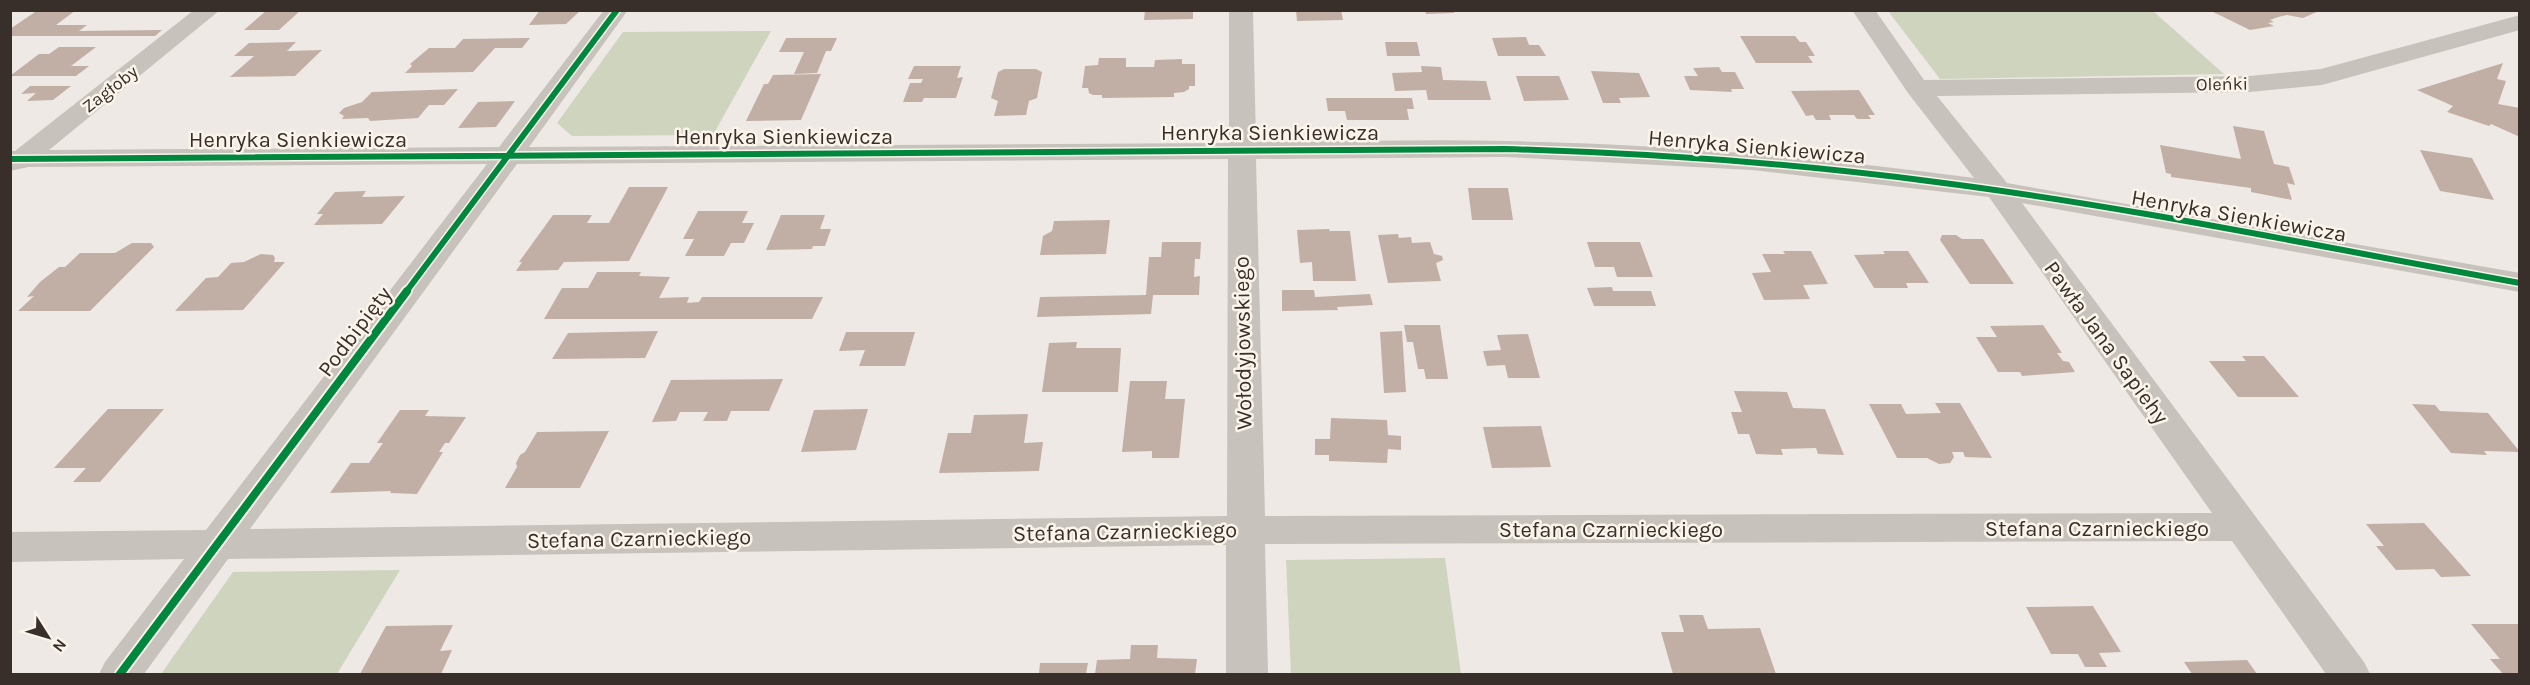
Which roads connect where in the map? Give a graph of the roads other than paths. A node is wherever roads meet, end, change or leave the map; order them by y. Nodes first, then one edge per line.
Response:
1 (209, 10) edge
2 (617, 10) edge
3 (1240, 10) edge
4 (1863, 10) edge
5 (2520, 22) edge
6 (1917, 88) junction
7 (1240, 151) junction
8 (507, 156) junction
9 (14, 162) edge
10 (1998, 190) junction
11 (2520, 284) edge
12 (2240, 527) junction
13 (1245, 530) junction
14 (217, 544) junction
15 (10, 547) edge
16 (120, 675) edge
17 (1248, 675) edge
18 (2349, 675) edge

1 - 9 street, Zagłoby
2 - 8 street, Podbipięty
3 - 7 street, Wołodyjowskiego
4 - 6 street, Pawła Jana Sapiehy
5 - 6 street, Oleńki
6 - 10 street, Pawła Jana Sapiehy
7 - 8 street, Henryka Sienkiewicza
7 - 10 street, Henryka Sienkiewicza
7 - 13 street, Wołodyjowskiego
8 - 9 street, Henryka Sienkiewicza
8 - 14 street, Podbipięty
10 - 11 street, Henryka Sienkiewicza
10 - 12 street, Pawła Jana Sapiehy
12 - 13 street, Stefana Czarnieckiego
12 - 18 street, Pawła Jana Sapiehy
13 - 14 street, Stefana Czarnieckiego
13 - 17 street, Wołodyjowskiego
14 - 15 street, Stefana Czarnieckiego
14 - 16 street, Podbipięty

